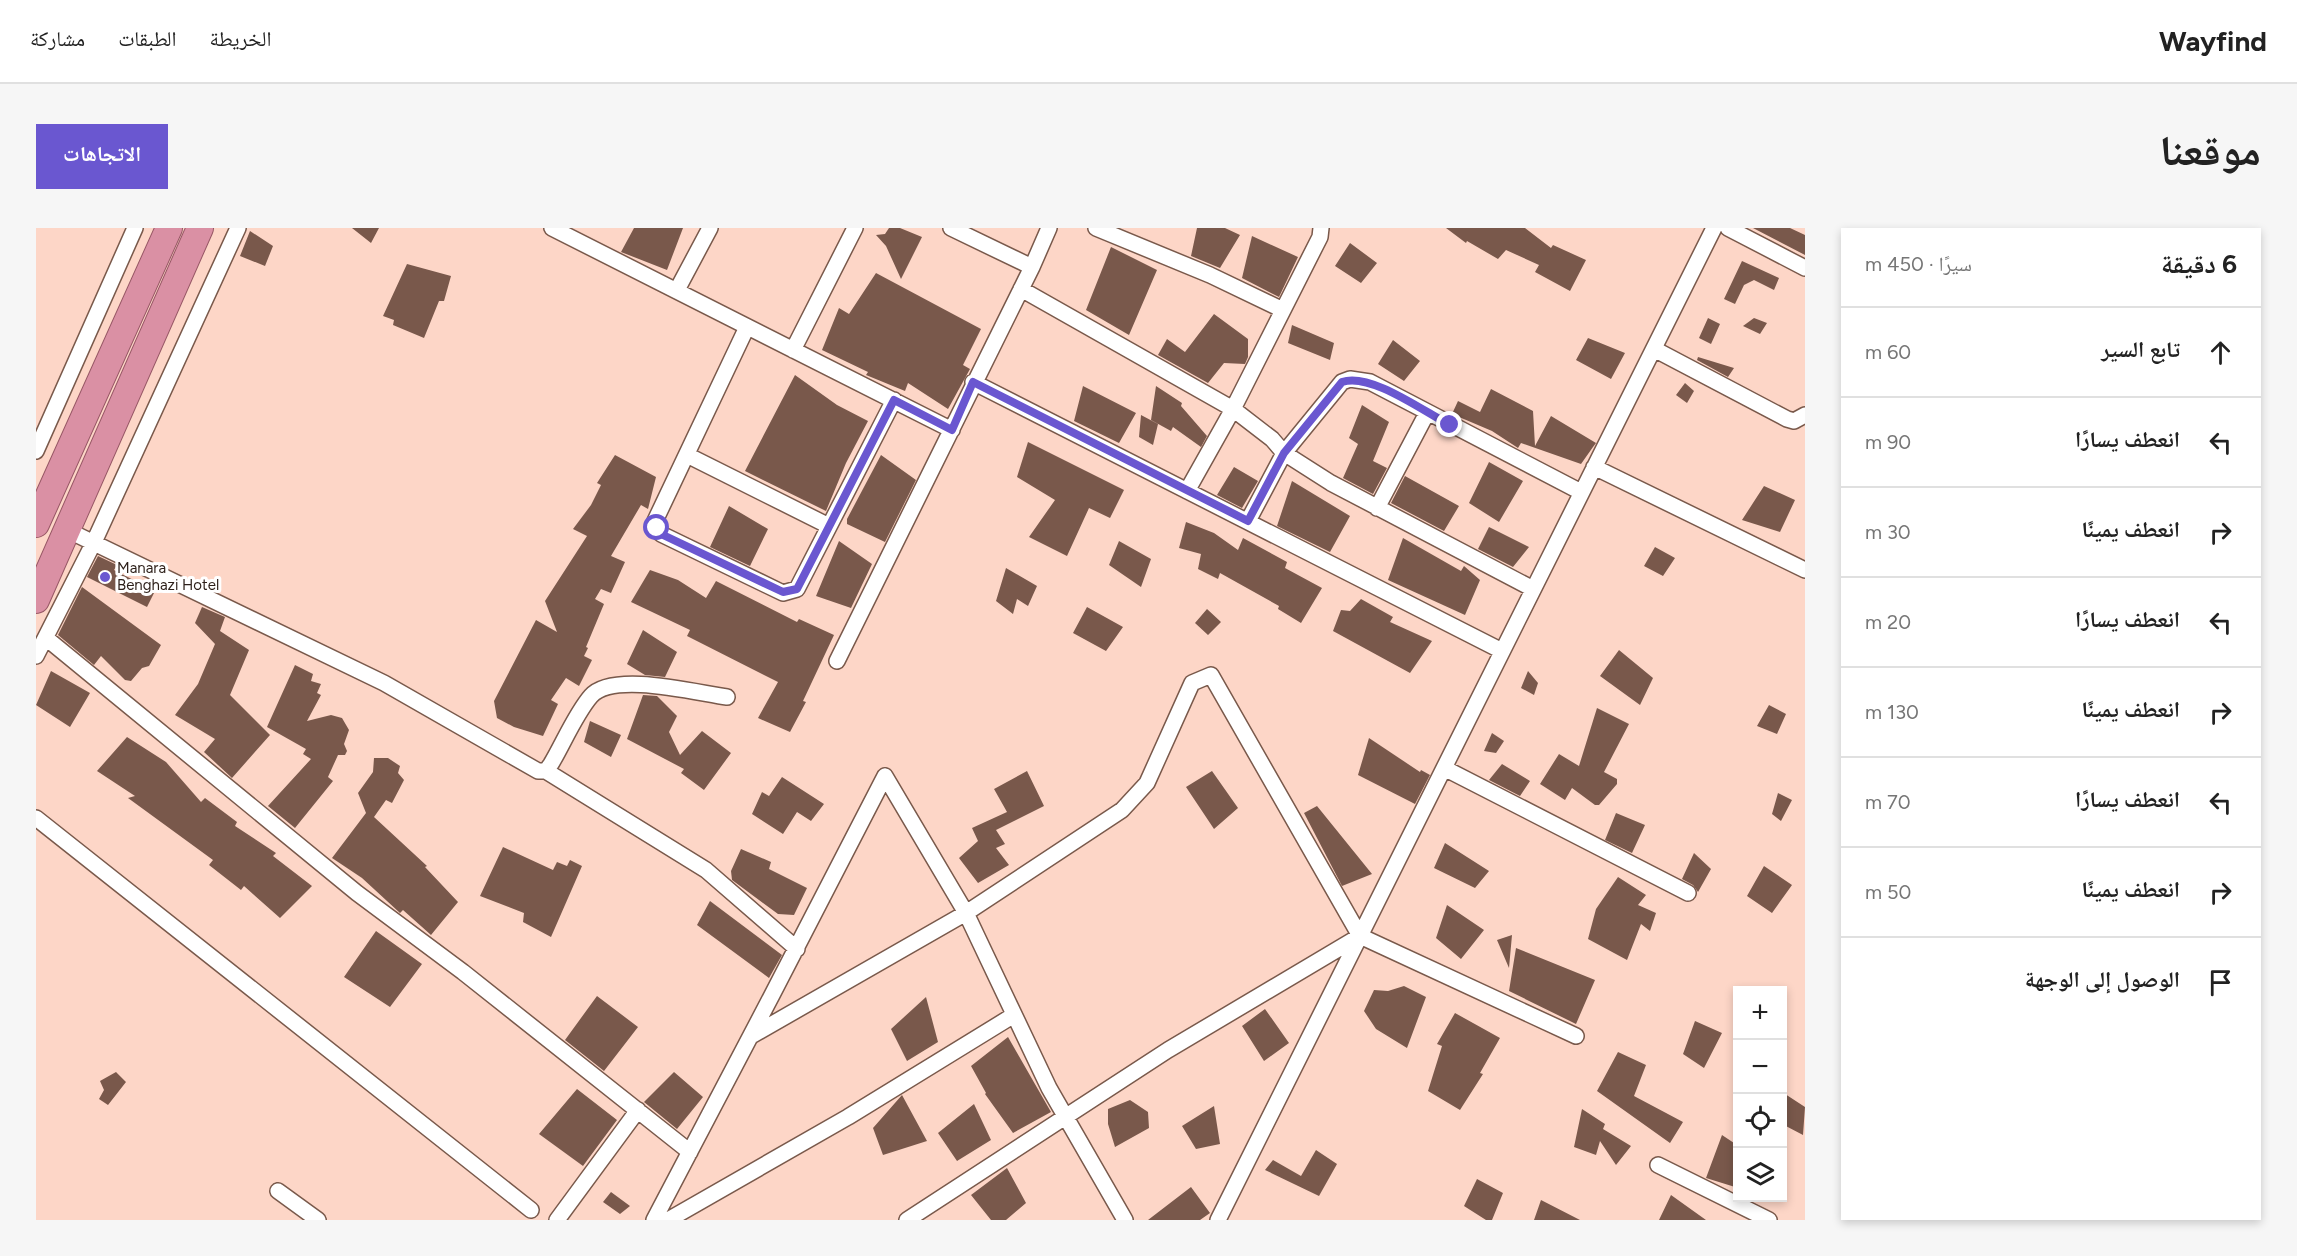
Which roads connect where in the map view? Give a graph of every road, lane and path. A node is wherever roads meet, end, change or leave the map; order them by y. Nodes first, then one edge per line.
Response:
1 (135, 228) edge
2 (169, 228) edge
3 (200, 228) edge
4 (238, 228) edge
5 (552, 228) edge
6 (710, 228) edge
7 (855, 228) edge
8 (951, 228) edge
9 (1049, 228) edge
10 (1096, 228) edge
11 (1321, 228) edge
12 (1714, 228) edge
13 (1728, 228) edge
14 (1032, 267) junction
15 (1805, 268) edge
16 (1021, 289) junction
17 (677, 290) junction
18 (1283, 310) junction
19 (747, 327) junction
20 (1654, 348) junction
21 (793, 350) junction
22 (973, 382) junction
23 (894, 400) junction
24 (1233, 409) junction
25 (1427, 413) junction
26 (1805, 415) edge
27 (952, 430) junction
28 (36, 451) edge
29 (1284, 453) junction
30 (687, 455) junction
31 (1594, 466) junction
32 (1187, 491) junction
33 (1581, 492) junction
34 (1377, 508) junction
35 (1248, 521) junction
36 (36, 524) edge
37 (829, 526) junction
38 (65, 529) junction
39 (94, 542) junction
40 (1805, 570) edge
41 (1533, 589) junction
42 (36, 600) edge
43 (46, 638) junction
44 (1502, 651) junction
45 (36, 656) edge
46 (837, 661) dead end
47 (727, 697) dead end
48 (1444, 768) junction
49 (546, 771) junction
50 (36, 818) edge
51 (1688, 893) dead end
52 (966, 913) junction
53 (1360, 936) junction
54 (797, 949) junction
55 (1014, 1015) junction
56 (753, 1035) junction
57 (1576, 1036) dead end
58 (638, 1110) junction
59 (1066, 1119) junction
60 (690, 1152) junction
61 (1658, 1165) dead end
62 (278, 1191) dead end
63 (531, 1210) dead end
64 (318, 1220) edge
65 (557, 1220) edge
66 (654, 1220) edge
67 (668, 1220) edge
68 (907, 1220) edge
69 (1125, 1220) edge
70 (1218, 1220) edge
71 (1769, 1220) edge

1 - 28 street
2 - 36 highway
3 - 38 highway
4 - 39 street
5 - 17 street
6 - 17 street
7 - 21 street
8 - 14 street
9 - 14 street
10 - 18 street
11 - 18 street
12 - 20 street
13 - 15 street
14 - 16 street
16 - 22 street
16 - 24 street
17 - 19 street
18 - 24 street
19 - 21 street
19 - 30 street
20 - 26 street
20 - 31 street
21 - 23 street
22 - 27 street
22 - 32 street
23 - 27 street
23 - 37 street
24 - 29 street
24 - 32 street
25 - 29 street
25 - 33 street
25 - 34 street
27 - 46 street
29 - 34 street
29 - 35 street
30 - 37 street
30 - 37 street
31 - 33 street
31 - 40 street
32 - 35 street
33 - 41 street
34 - 41 street
35 - 44 street
38 - 39 street
38 - 42 highway
39 - 43 street
39 - 49 street
41 - 44 street
43 - 45 street
43 - 58 street
44 - 48 street
47 - 49 street
48 - 51 street
48 - 53 street
49 - 54 street
50 - 63 street
52 - 53 street
52 - 54 street
52 - 55 street
52 - 56 street
53 - 57 street
53 - 59 street
53 - 70 street
54 - 56 street
55 - 59 street
55 - 67 street
56 - 60 street
58 - 60 street
58 - 65 street
59 - 68 street
59 - 69 street
60 - 66 street
61 - 71 street
62 - 64 street

